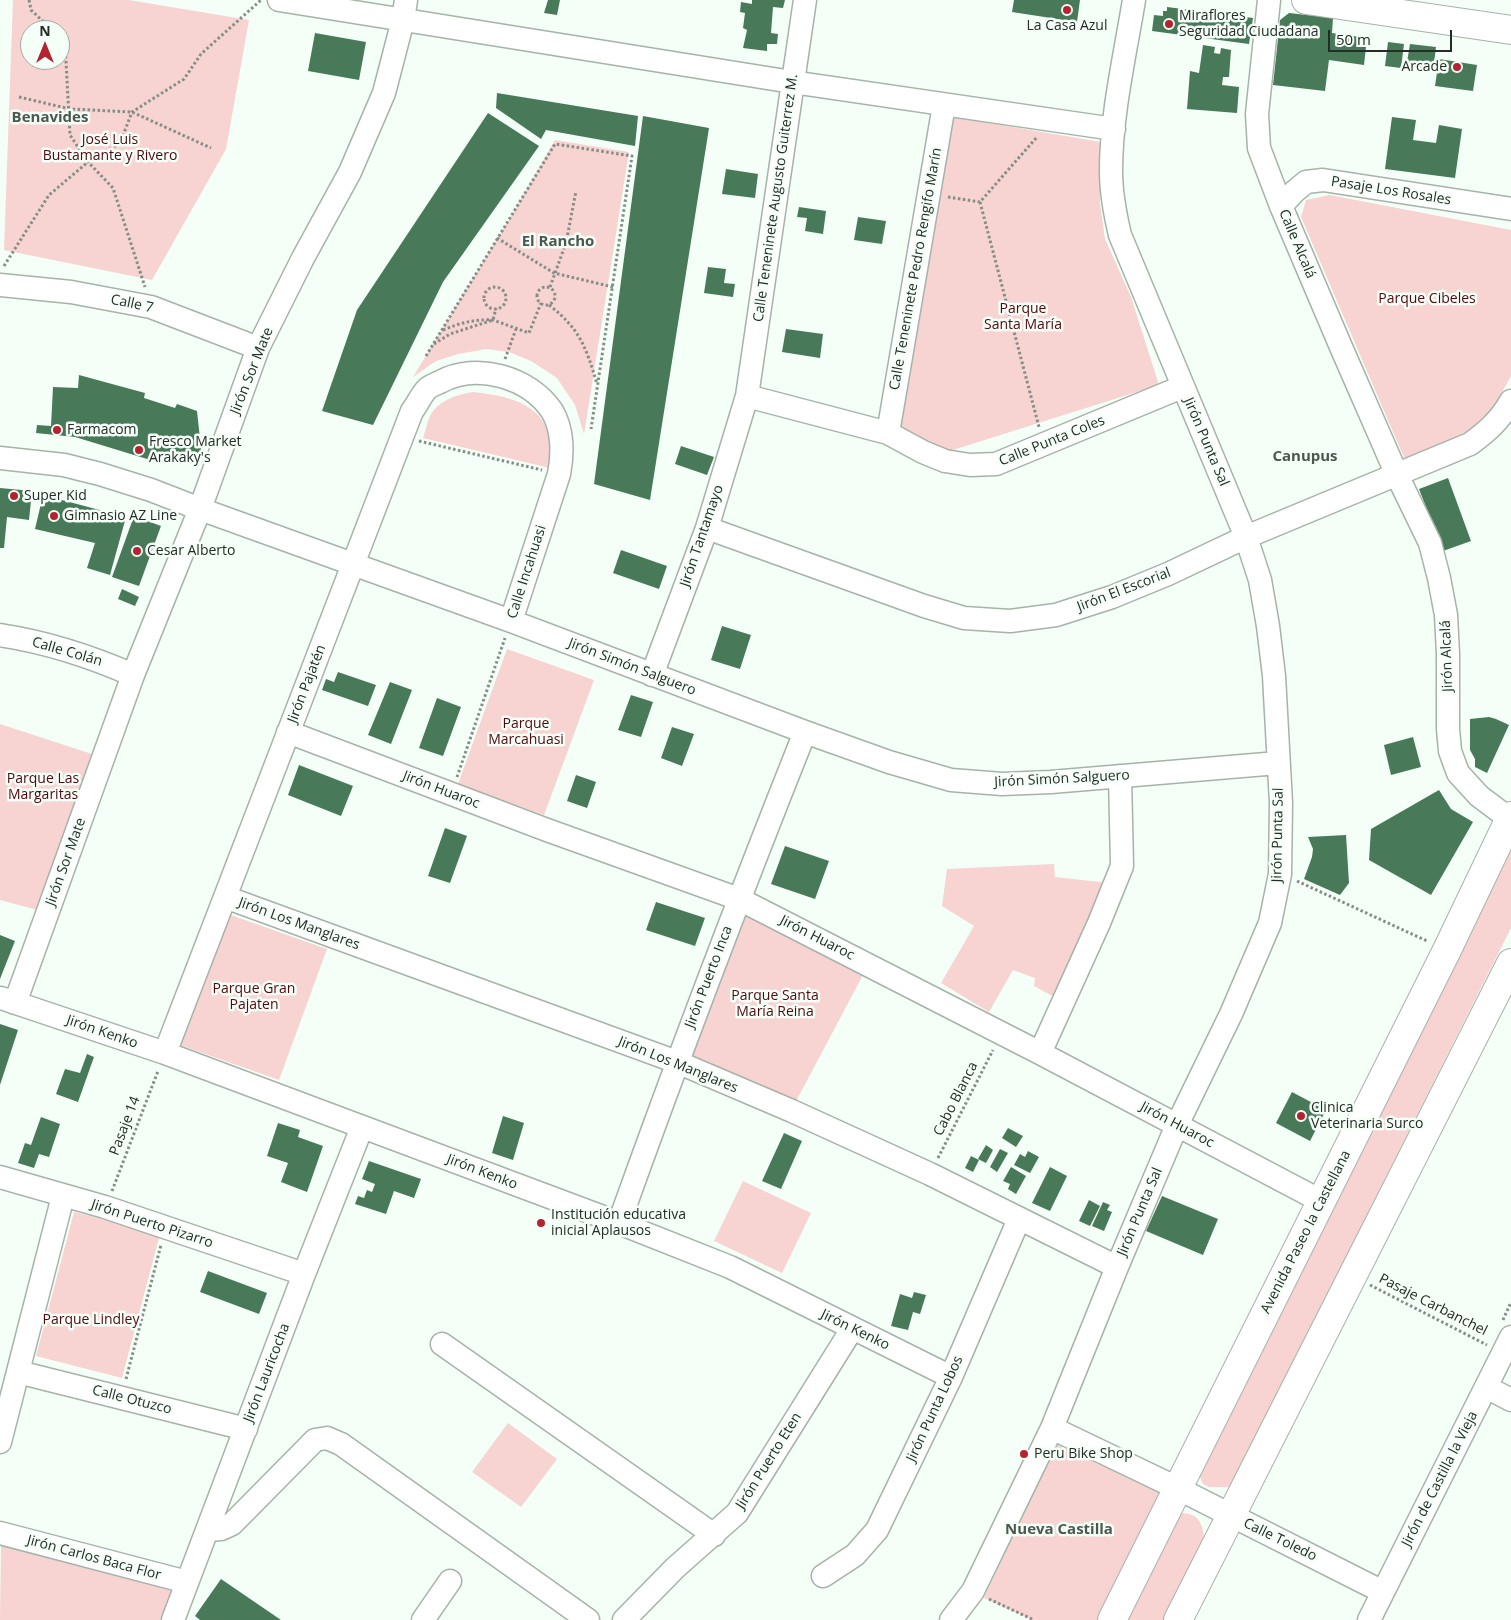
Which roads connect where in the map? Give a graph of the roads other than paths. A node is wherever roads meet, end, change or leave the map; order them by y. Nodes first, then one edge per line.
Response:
1 (279, 0) edge
2 (805, 0) edge
3 (1134, 0) edge
4 (1269, 0) edge
5 (1306, 0) edge
6 (1412, 0) edge
7 (404, 10) edge
8 (1511, 15) edge
9 (1511, 30) edge
10 (792, 82) junction
11 (944, 105) junction
12 (1114, 129) junction
13 (1268, 172) junction
14 (1306, 182) junction
15 (1281, 206) junction
16 (1511, 209) edge
17 (0, 285) edge
18 (258, 348) junction
19 (499, 375) joint
20 (1182, 387) junction
21 (748, 396) junction
22 (1511, 401) edge
23 (888, 433) junction
24 (0, 458) edge
25 (1397, 475) junction
26 (200, 509) junction
27 (707, 528) junction
28 (1246, 537) junction
29 (353, 563) junction
30 (511, 621) junction
31 (0, 635) edge
32 (133, 675) junction
33 (652, 675) junction
34 (288, 732) junction
35 (805, 732) junction
36 (1278, 763) junction
37 (1120, 776) junction
38 (1510, 818) edge
39 (225, 897) junction
40 (739, 898) junction
41 (1508, 977) edge
42 (8, 1000) edge
43 (165, 1053) junction
44 (1040, 1053) junction
45 (677, 1062) junction
46 (1177, 1125) junction
47 (362, 1127) junction
48 (0, 1177) edge
49 (63, 1196) junction
50 (1321, 1201) junction
51 (1019, 1219) junction
52 (619, 1223) junction
53 (1117, 1266) junction
54 (304, 1274) junction
55 (852, 1329) junction
56 (442, 1344) dead end
57 (1507, 1345) edge
58 (18, 1372) junction
59 (951, 1377) junction
60 (1486, 1387) junction
61 (1511, 1400) edge
62 (1052, 1428) junction
63 (246, 1429) junction
64 (0, 1442) edge
65 (1177, 1488) junction
66 (1230, 1515) junction
67 (208, 1530) junction
68 (0, 1533) edge
69 (714, 1534) junction
70 (823, 1576) dead end
71 (450, 1581) dead end
72 (187, 1582) junction
73 (1383, 1592) junction
74 (173, 1620) edge
75 (423, 1620) edge
76 (588, 1620) edge
77 (624, 1620) edge
78 (950, 1620) edge
79 (1112, 1620) edge
80 (1178, 1620) edge
81 (1369, 1620) edge

1 - 7 street
2 - 10 street, Calle Teneninete Augusto Guiterrez M.
3 - 12 street, Jirón Punta Sal
4 - 13 street, Calle Alcalá
5 - 9 main road
6 - 8 main road
7 - 10 street
7 - 18 street, Jirón Sor Mate
10 - 11 street
10 - 21 street, Calle Teneninete Augusto Guiterrez M.
11 - 12 street
11 - 23 street, Calle Teneninete Pedro Rengifo Marín
12 - 20 street, Jirón Punta Sal
13 - 14 street, Pasaje Los Rosales
13 - 15 street, Calle Alcalá
14 - 15 street
14 - 16 street, Pasaje Los Rosales
15 - 25 street, Calle Alcalá
17 - 18 street, Calle 7
18 - 26 street, Jirón Sor Mate
19 - 29 street, Jirón Pajatén
19 - 30 street, Calle Incahuasi
20 - 23 street, Calle Punta Coles
20 - 28 street, Jirón Punta Sal
21 - 23 street, Calle Punta Coles
21 - 27 street, Jirón Tantamayo
22 - 25 street, Jirón El Escorial
24 - 26 street, Jirón Simón Salguero
25 - 28 street, Jirón El Escorial
25 - 38 street, Jirón Alcalá
26 - 29 street, Jirón Simón Salguero
26 - 32 street, Jirón Sor Mate
27 - 28 street, Jirón El Escorial
27 - 33 street, Jirón Tantamayo
28 - 36 street, Jirón Punta Sal
29 - 30 street, Jirón Simón Salguero
29 - 34 street, Jirón Pajatén
30 - 33 street, Jirón Simón Salguero
31 - 32 street, Calle Colán
32 - 42 street, Jirón Sor Mate
33 - 35 street, Jirón Simón Salguero
34 - 39 street, Jirón Pajatén
34 - 40 street, Jirón Huaroc
35 - 37 street, Jirón Simón Salguero
35 - 40 street, Jirón Puerto Inca
36 - 37 street, Jirón Simón Salguero
36 - 46 street, Jirón Punta Sal
37 - 44 street
38 - 50 main road, Avenida Paseo la Castellana
39 - 43 street, Jirón Pajatén
39 - 45 street, Jirón Los Manglares
40 - 44 street, Jirón Huaroc
40 - 45 street, Jirón Puerto Inca
41 - 66 main road
42 - 43 street, Jirón Kenko
43 - 47 street, Jirón Kenko
44 - 46 street, Jirón Huaroc
45 - 51 street, Jirón Los Manglares
45 - 52 street, Jirón Puerto Inca
46 - 50 street, Jirón Huaroc
46 - 53 street, Jirón Punta Sal
47 - 52 street, Jirón Kenko
47 - 54 street, Jirón Lauricocha
48 - 49 street, Jirón Puerto Pizarro
49 - 54 street, Jirón Puerto Pizarro
49 - 58 street
50 - 65 main road, Avenida Paseo la Castellana
51 - 53 street, Jirón Los Manglares
51 - 59 street, Jirón Punta Lobos
52 - 55 street, Jirón Kenko
53 - 62 street, Jirón Punta Sal
54 - 63 street, Jirón Lauricocha
55 - 59 street, Jirón Kenko
55 - 69 street, Jirón Puerto Eten
56 - 69 street
57 - 60 street, Jirón de Castilla la Vieja
58 - 63 street, Calle Otuzco
58 - 64 street
59 - 70 street, Jirón Punta Lobos
60 - 61 street
60 - 73 street, Jirón de Castilla la Vieja
62 - 65 street, Calle Toledo
62 - 78 street, Jirón Punta Sal
63 - 67 street, Jirón Lauricocha
65 - 66 street, Calle Toledo
65 - 79 main road, Avenida Paseo la Castellana
66 - 73 street, Calle Toledo
66 - 80 main road
67 - 72 street, Jirón Lauricocha
67 - 76 street
68 - 72 street, Jirón Carlos Baca Flor
69 - 77 street, Jirón Puerto Eten
71 - 75 street
72 - 74 street, Jirón Lauricocha
73 - 81 street, Jirón de Castilla la Vieja

